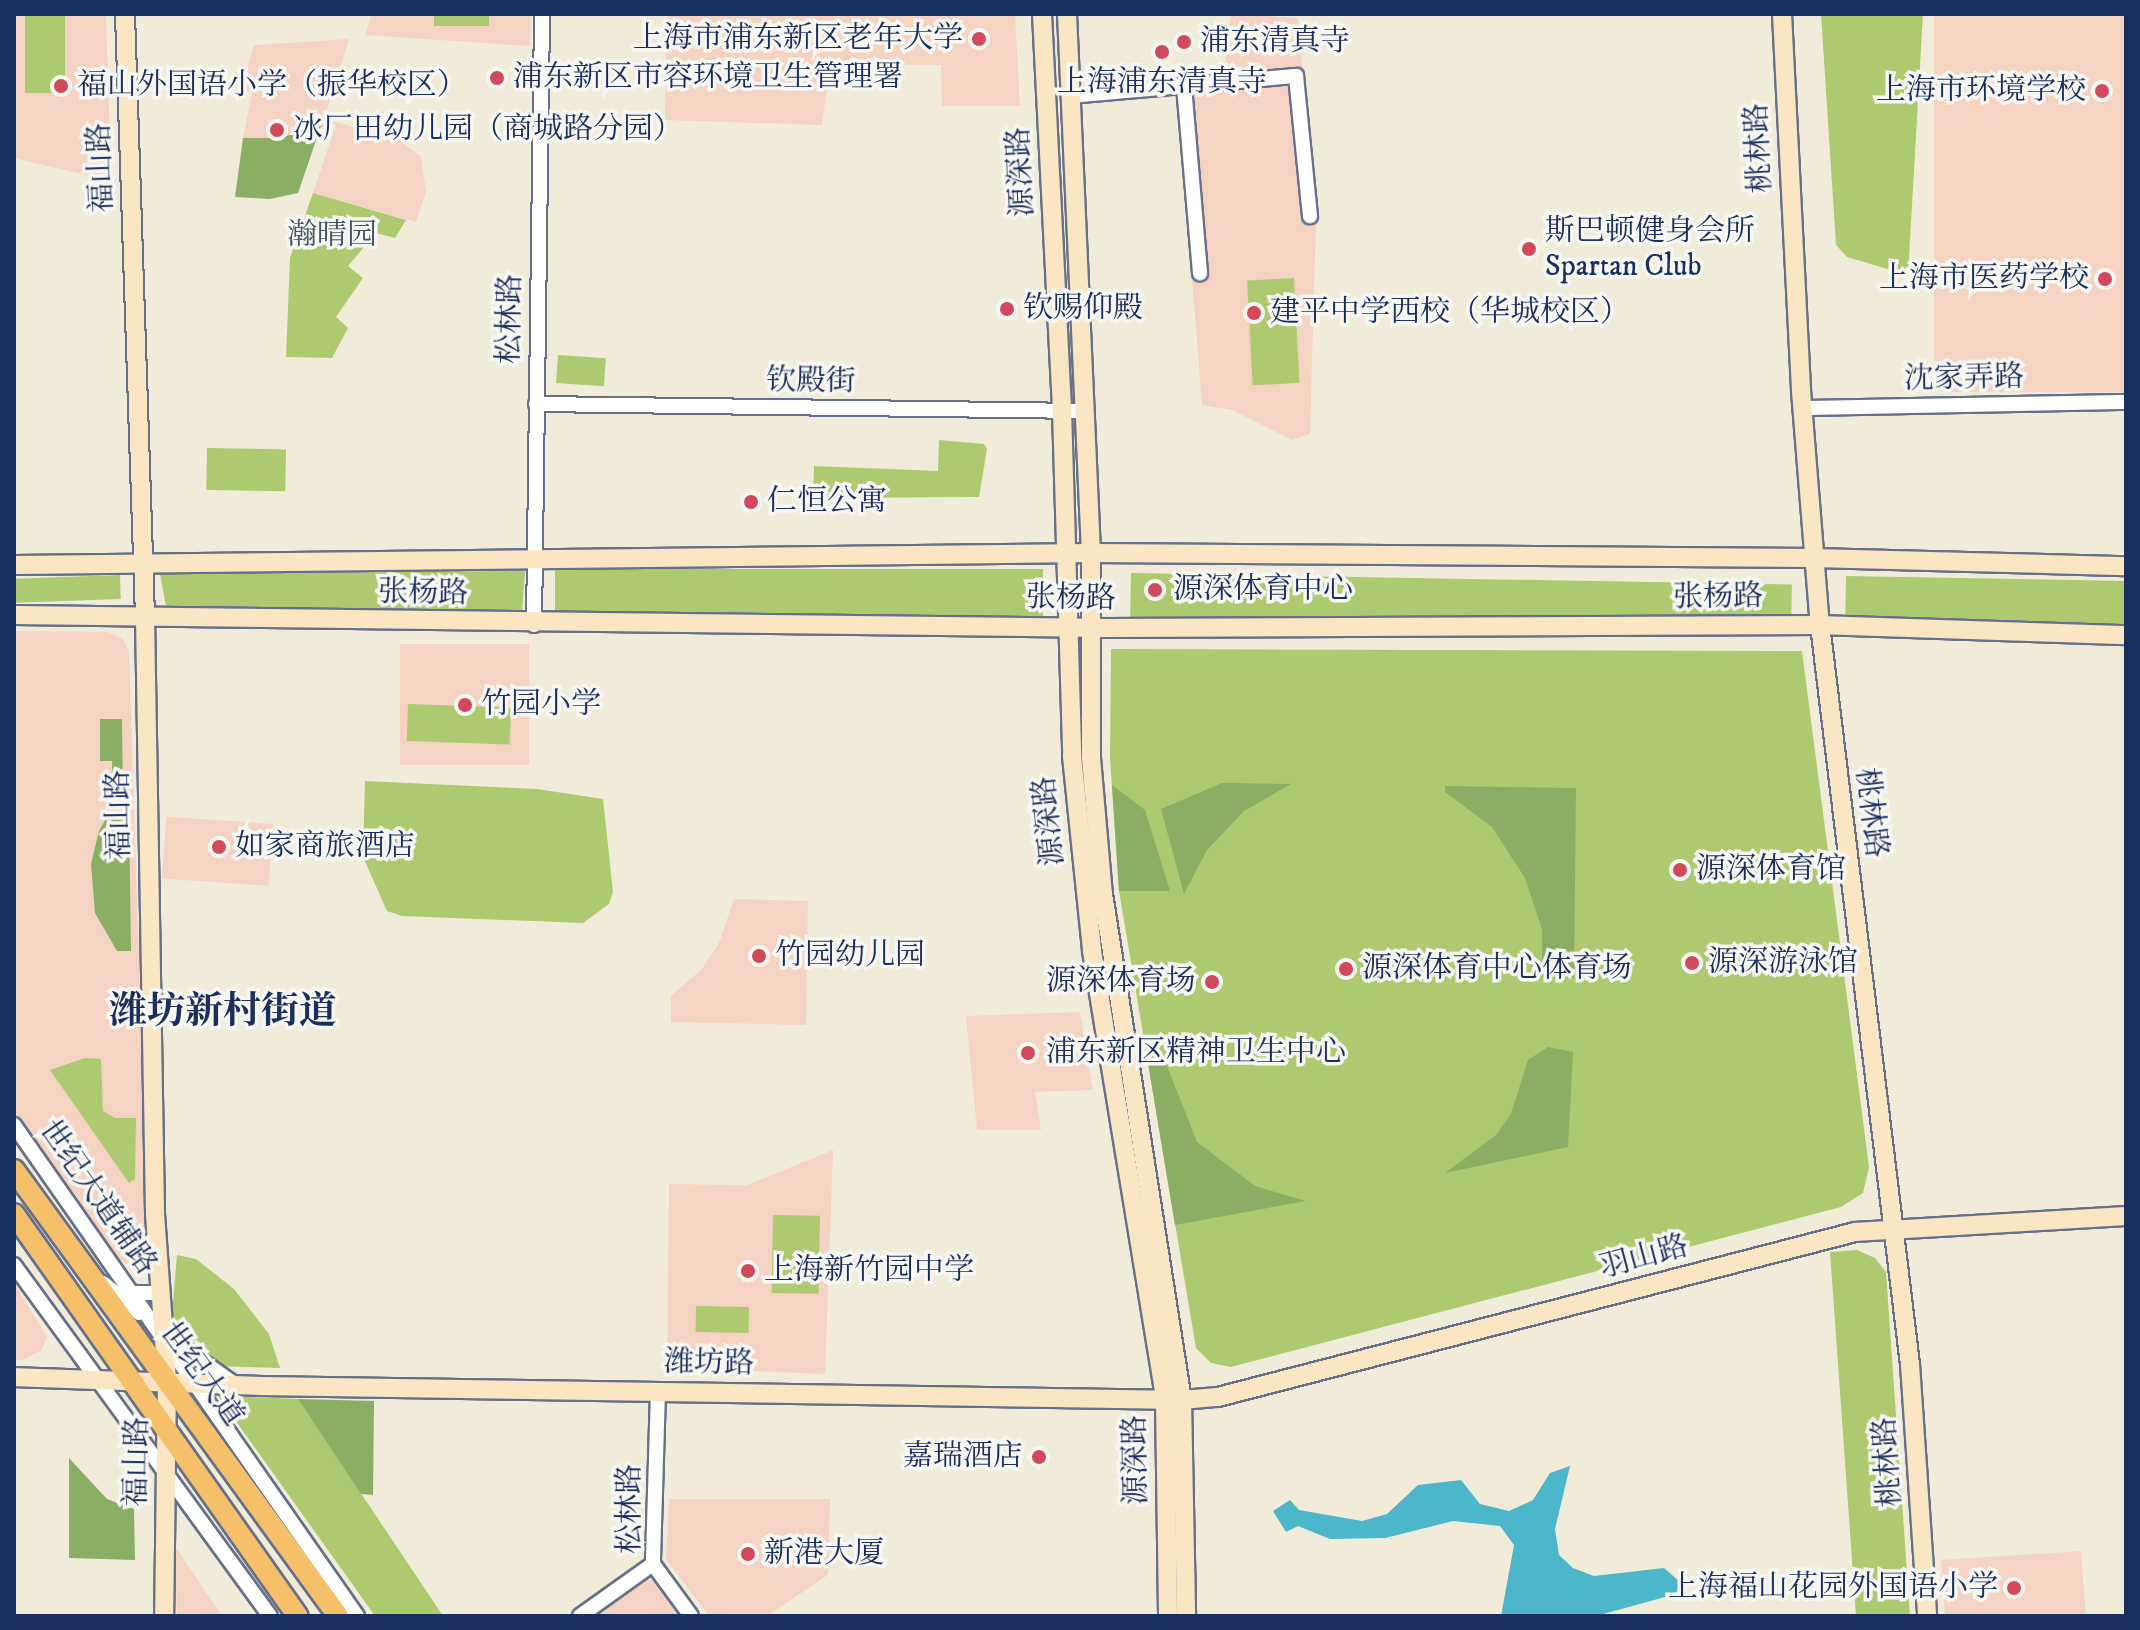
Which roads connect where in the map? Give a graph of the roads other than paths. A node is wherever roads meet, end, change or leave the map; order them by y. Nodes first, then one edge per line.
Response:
1 (125, 14) edge
2 (542, 14) edge
3 (1042, 14) edge
4 (1067, 14) edge
5 (1782, 14) edge
6 (1184, 86) junction
7 (1071, 96) junction
8 (1310, 216) dead end
9 (1200, 273) dead end
10 (2126, 402) edge
11 (536, 404) junction
12 (1802, 408) junction
13 (1062, 410) junction
14 (1086, 411) junction
15 (1067, 553) junction
16 (1091, 553) junction
17 (535, 558) junction
18 (1814, 558) junction
19 (142, 564) junction
20 (14, 565) edge
21 (2126, 566) edge
22 (14, 615) edge
23 (145, 616) junction
24 (534, 625) junction
25 (1820, 625) junction
26 (1069, 627) junction
27 (1088, 628) junction
28 (2126, 635) edge
29 (14, 1125) edge
30 (14, 1170) edge
31 (14, 1214) edge
32 (2126, 1216) edge
33 (1893, 1227) junction
34 (14, 1265) edge
35 (81, 1265) junction
36 (131, 1293) junction
37 (160, 1293) junction
38 (160, 1333) junction
39 (14, 1377) edge
40 (95, 1379) junction
41 (131, 1381) junction
42 (167, 1382) junction
43 (191, 1383) junction
44 (236, 1385) junction
45 (658, 1391) junction
46 (1174, 1400) junction
47 (168, 1434) junction
48 (166, 1470) junction
49 (653, 1564) junction
50 (164, 1616) edge
51 (270, 1616) edge
52 (298, 1616) edge
53 (338, 1616) edge
54 (357, 1616) edge
55 (580, 1616) edge
56 (691, 1616) edge
57 (1168, 1616) edge
58 (1186, 1616) edge
59 (1927, 1616) edge

1 - 19 main road, 福山路
2 - 11 street, 松林路
3 - 13 main road, 源深路
4 - 7 main road, 源深路
5 - 12 main road, 桃林路
6 - 7 street
6 - 8 street
6 - 9 street
7 - 14 main road, 源深路
10 - 12 street, 沈家弄路
11 - 13 street, 钦殿街
11 - 17 street, 松林路
12 - 18 main road, 桃林路
13 - 14 street, 钦殿街
13 - 15 main road, 源深路
14 - 16 main road, 源深路
15 - 16 main road, 张杨路
15 - 17 main road, 张杨路
15 - 26 main road, 源深路
16 - 18 main road, 张杨路
16 - 27 main road, 源深路
17 - 19 main road, 张杨路
17 - 24 street, 松林路
18 - 21 main road, 张杨路
18 - 25 main road, 桃林路
19 - 20 main road, 张杨路
19 - 23 main road, 福山路
22 - 23 main road, 张杨路
23 - 24 main road, 张杨路
23 - 37 main road, 福山路
24 - 26 main road, 张杨路
25 - 27 main road, 张杨路
25 - 28 main road, 张杨路
25 - 33 main road, 桃林路
26 - 27 main road, 张杨路
26 - 46 main road, 源深路
27 - 46 main road, 源深路
29 - 36 street, 世纪大道辅路
30 - 35 main road, 世纪大道
31 - 41 main road, 世纪大道
32 - 33 main road, 羽山路
33 - 46 main road, 羽山路
33 - 59 main road, 桃林路
34 - 40 street
35 - 38 street
35 - 42 main road, 世纪大道
36 - 37 street
36 - 38 street, 世纪大道辅路
37 - 38 main road, 福山路
38 - 42 main road, 福山路
38 - 43 street, 世纪大道辅路
38 - 44 street
39 - 40 main road, 潍坊路
40 - 41 main road, 潍坊路
40 - 48 street
41 - 42 main road, 潍坊路
41 - 47 main road, 世纪大道
42 - 43 main road, 潍坊路
42 - 47 main road, 福山路
42 - 53 main road, 世纪大道
43 - 44 main road, 潍坊路
43 - 54 street, 世纪大道辅路
44 - 45 main road, 潍坊路
45 - 46 main road, 潍坊路
45 - 49 street, 松林路
46 - 57 main road, 源深路
46 - 58 main road, 源深路
47 - 48 main road, 福山路
47 - 52 main road, 世纪大道
48 - 50 main road, 福山路
48 - 51 street
49 - 55 street
49 - 56 street, 松林路

